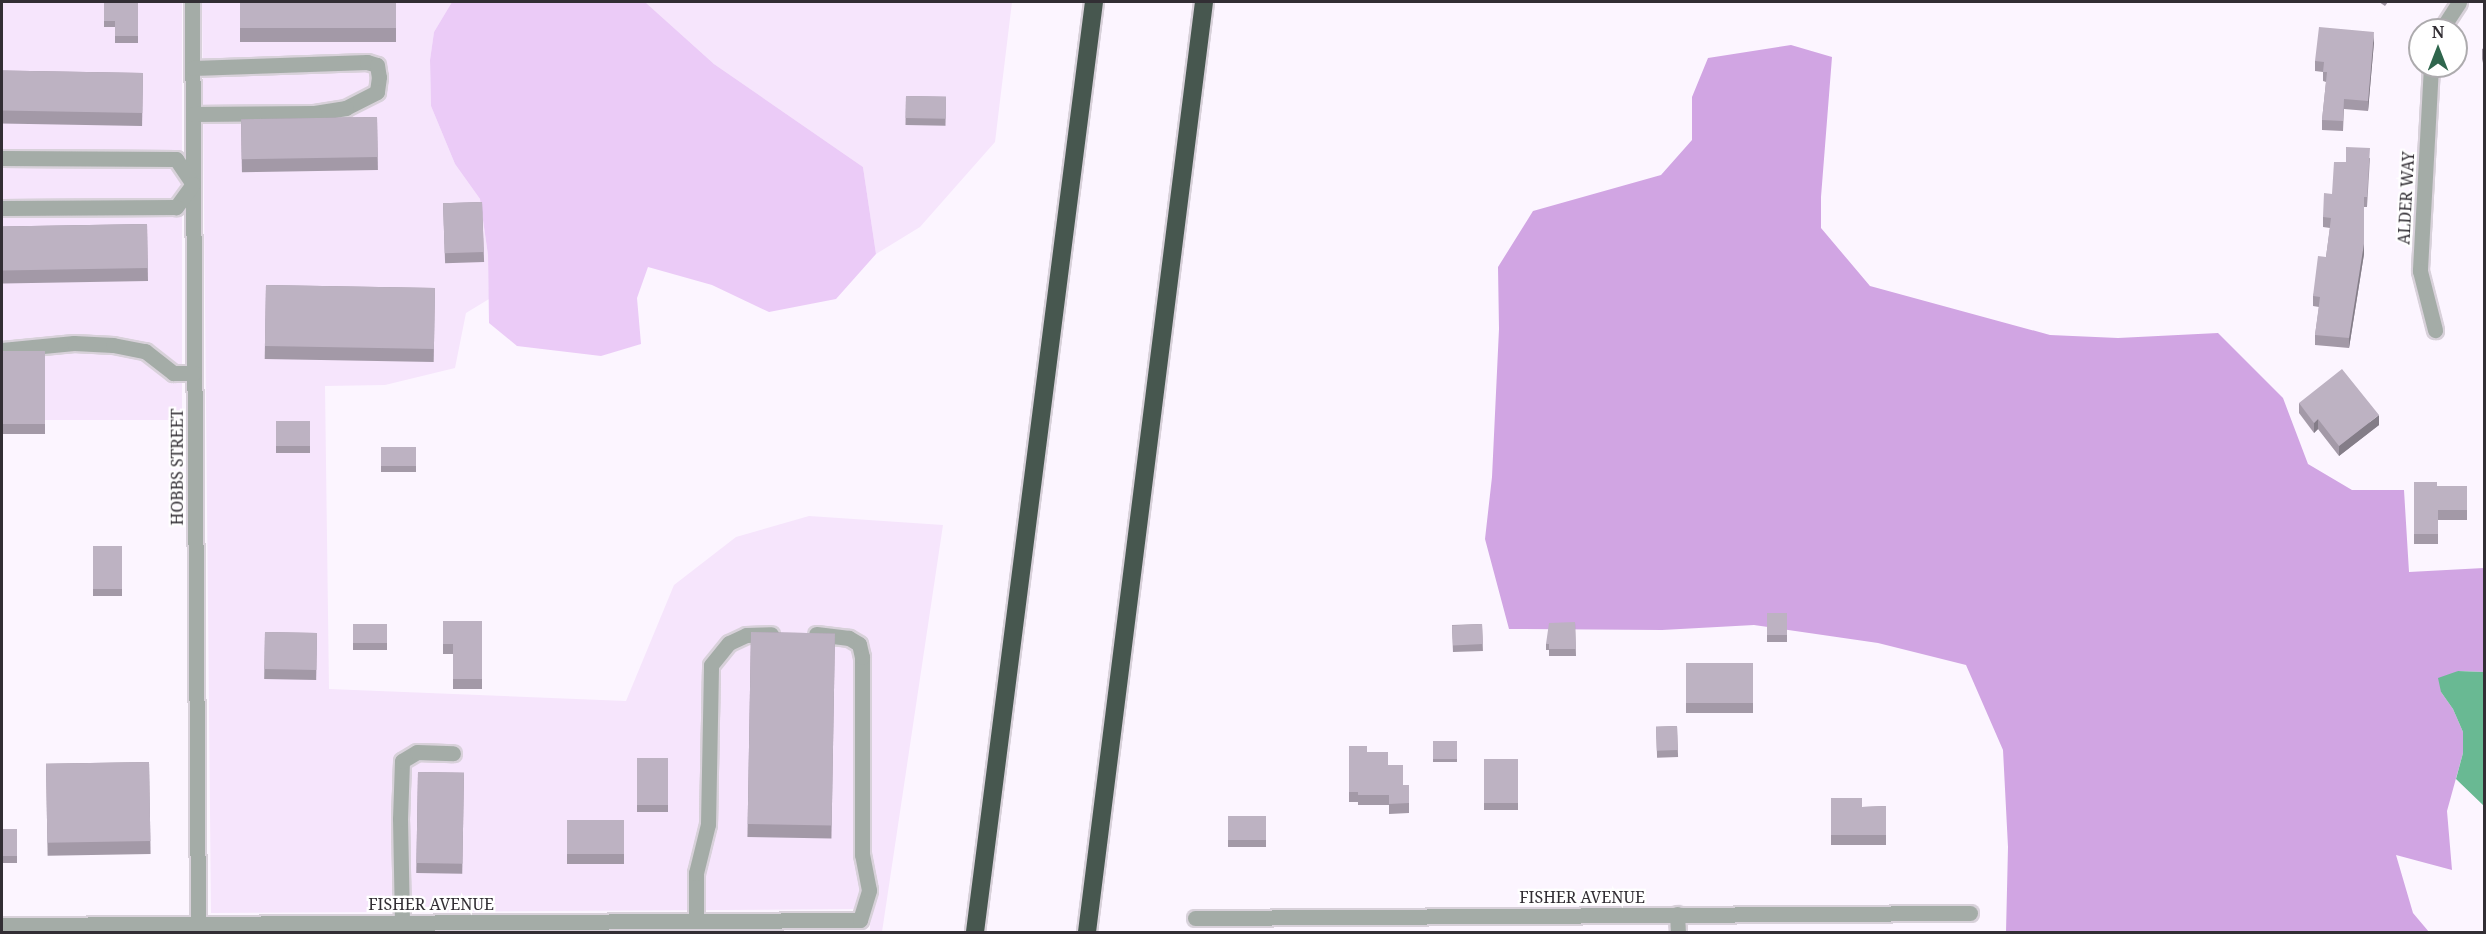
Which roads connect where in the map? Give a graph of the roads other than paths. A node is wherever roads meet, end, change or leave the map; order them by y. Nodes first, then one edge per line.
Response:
1 (192, 2) edge
2 (1094, 2) edge
3 (1204, 2) edge
4 (2459, 2) edge
5 (2449, 18) edge
6 (193, 68) junction
7 (2430, 78) edge
8 (193, 114) junction
9 (2, 158) edge
10 (193, 184) junction
11 (2, 208) edge
12 (2435, 330) dead end
13 (2, 350) edge
14 (194, 373) junction
15 (781, 634) edge
16 (804, 634) edge
17 (453, 753) dead end
18 (1677, 914) junction
19 (1970, 914) dead end
20 (1195, 918) dead end
21 (696, 920) junction
22 (402, 922) junction
23 (787, 926) edge
24 (612, 927) edge
25 (11, 928) edge
26 (198, 928) edge
27 (337, 928) edge
28 (975, 933) edge
29 (1087, 933) edge
30 (1678, 933) edge

1 - 6 street, HOBBS STREET
2 - 28 highway
3 - 29 highway
4 - 5 street
6 - 8 street, HOBBS STREET
6 - 8 street
7 - 12 street, ALDER WAY
8 - 10 street, HOBBS STREET
9 - 10 street
10 - 11 street
10 - 14 street, HOBBS STREET
13 - 14 street
14 - 26 street, HOBBS STREET
15 - 21 street
16 - 23 street, FISHER AVENUE
17 - 22 street
18 - 19 street, FISHER AVENUE
18 - 20 street, FISHER AVENUE
18 - 30 street
21 - 23 street, FISHER AVENUE
21 - 24 street, FISHER AVENUE
22 - 24 street, FISHER AVENUE
22 - 27 street, FISHER AVENUE
25 - 26 street, FISHER AVENUE
26 - 27 street, FISHER AVENUE

